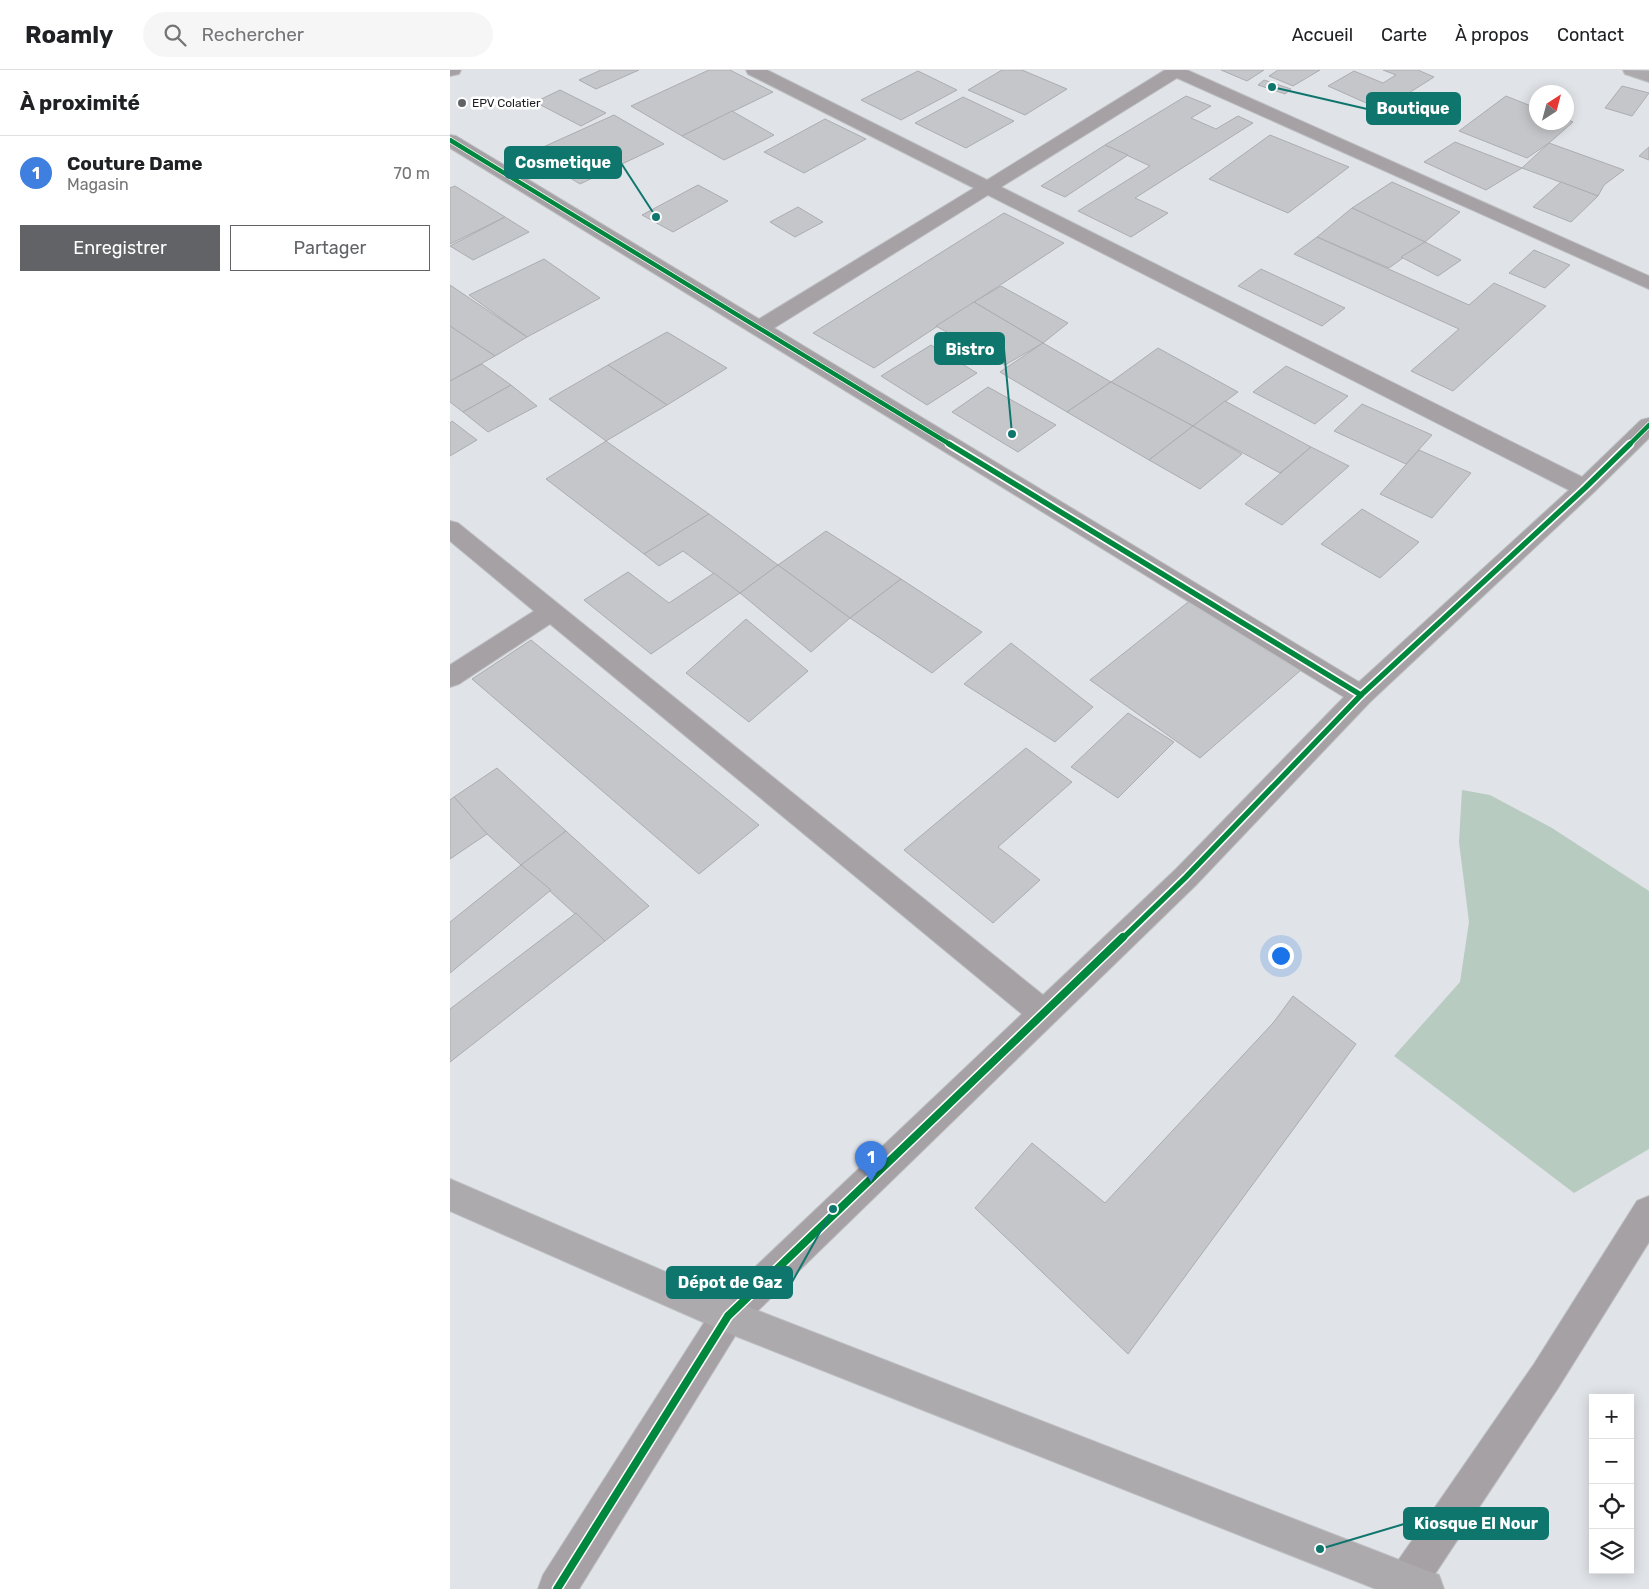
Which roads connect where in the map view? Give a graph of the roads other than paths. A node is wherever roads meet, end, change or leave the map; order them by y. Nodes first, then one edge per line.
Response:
1 (754, 70) edge
2 (1176, 70) edge
3 (1631, 70) edge
4 (1649, 77) edge
5 (450, 140) edge
6 (989, 187) junction
7 (1649, 283) edge
8 (759, 328) junction
9 (1649, 425) edge
10 (1585, 488) junction
11 (450, 529) edge
12 (551, 612) junction
13 (450, 677) edge
14 (1361, 695) junction
15 (1043, 1013) junction
16 (450, 1195) edge
17 (1649, 1212) edge
18 (728, 1316) junction
19 (1416, 1585) edge
20 (557, 1589) edge

1 - 6 street
2 - 6 street
2 - 7 street
3 - 4 street
5 - 8 street
6 - 8 street
6 - 10 street
8 - 14 street
9 - 10 street
10 - 14 street
11 - 12 street
12 - 13 street
12 - 15 street
14 - 15 street
15 - 18 street
16 - 18 street
17 - 19 street
18 - 19 street
18 - 20 street

